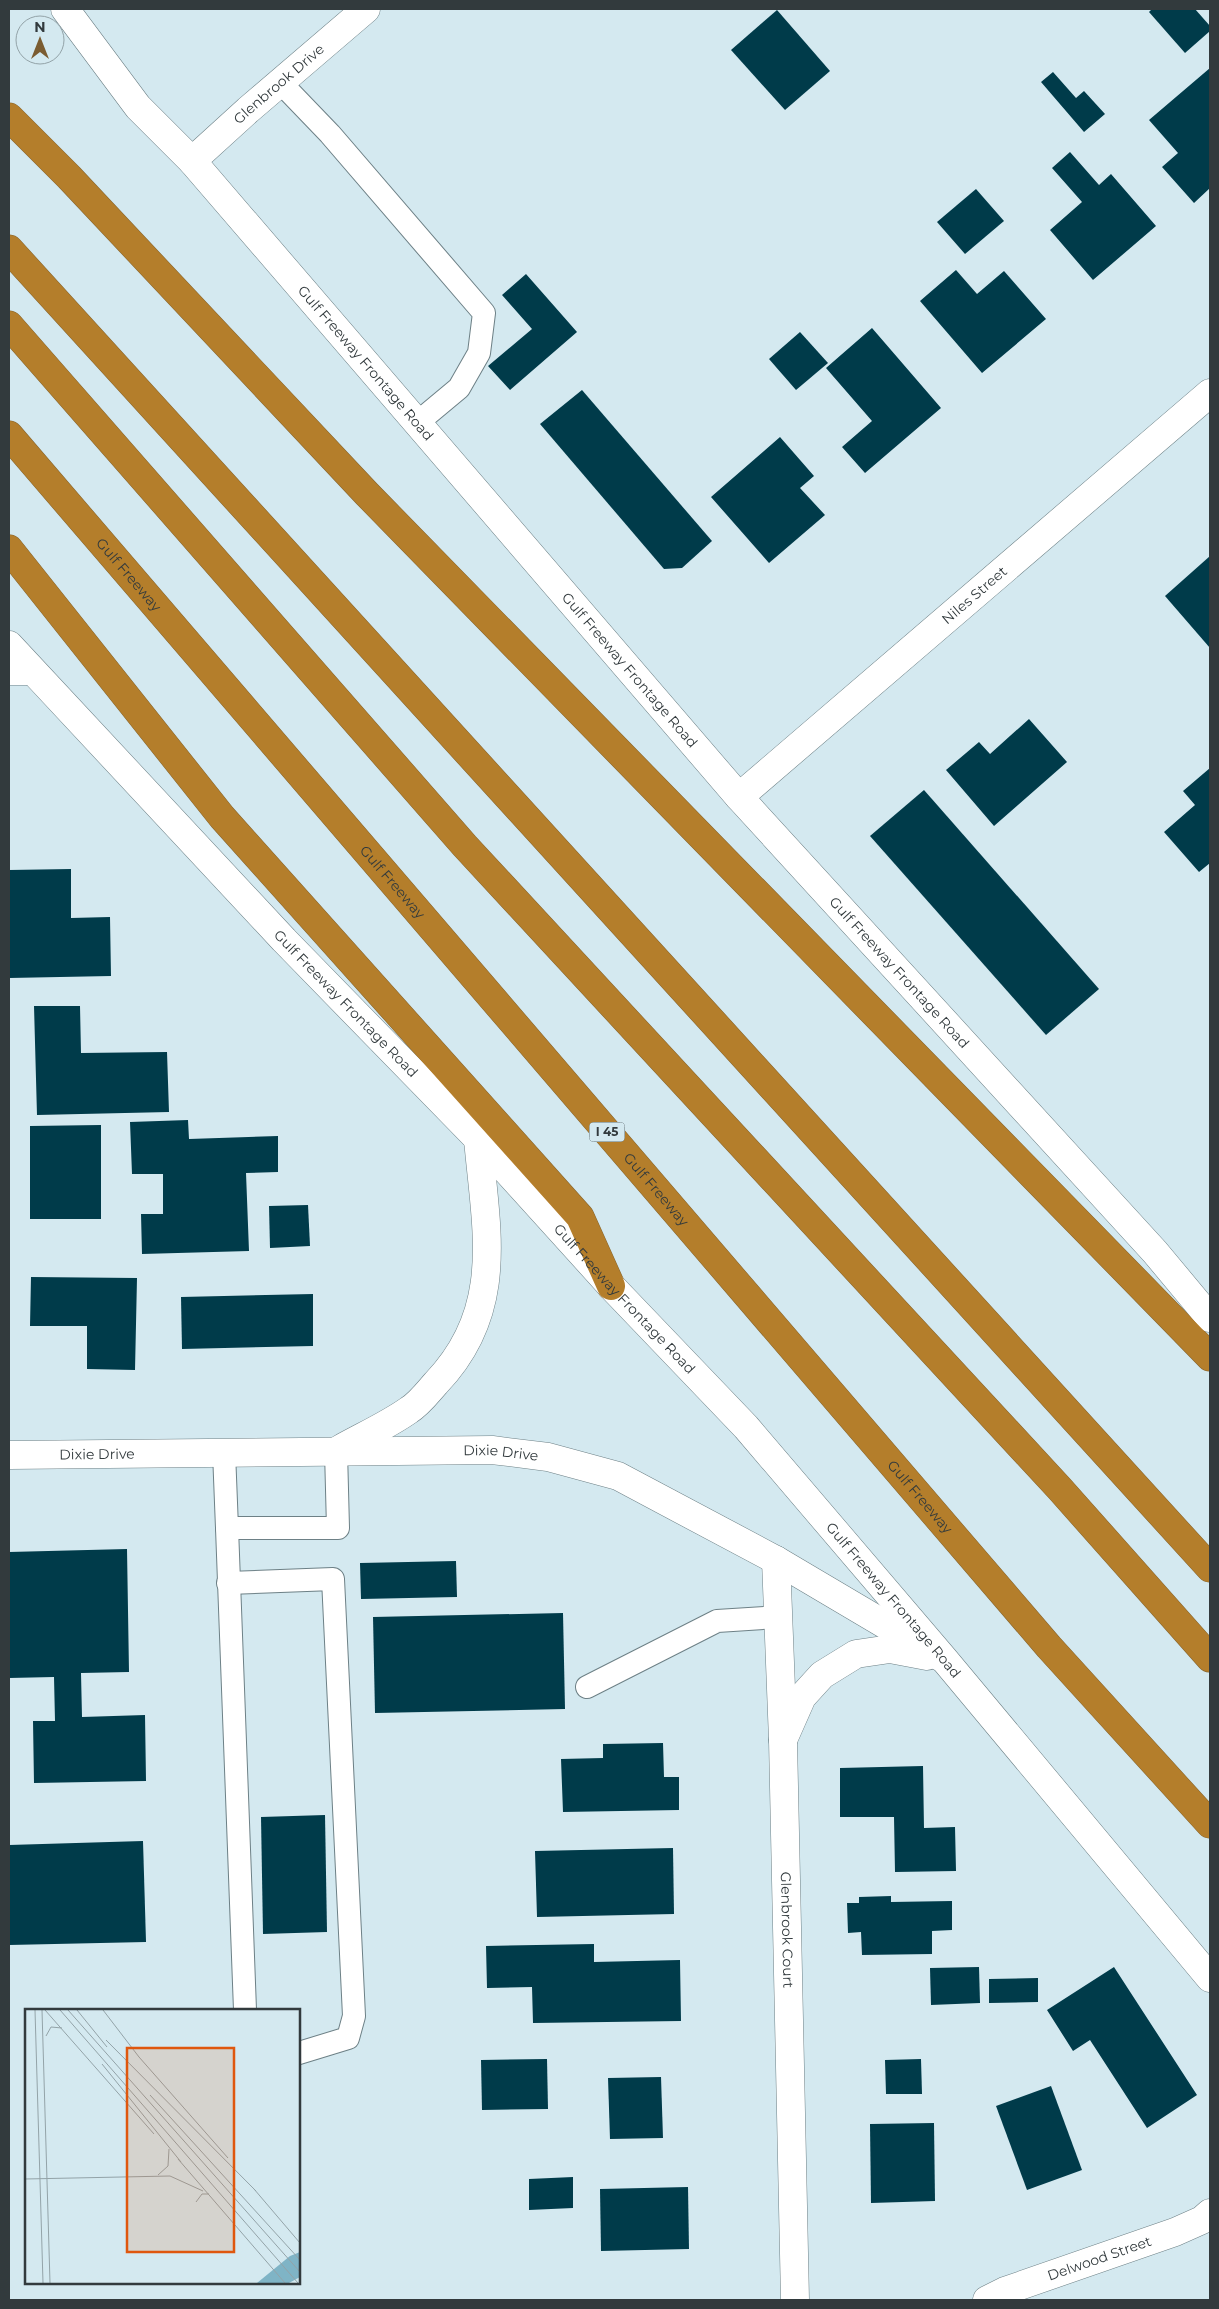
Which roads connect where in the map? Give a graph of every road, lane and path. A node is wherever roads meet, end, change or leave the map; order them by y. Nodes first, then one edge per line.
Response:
1 (65, 9) edge
2 (366, 9) edge
3 (280, 82) junction
4 (9, 117) edge
5 (192, 161) junction
6 (9, 249) edge
7 (9, 325) edge
8 (1210, 393) edge
9 (417, 423) junction
10 (9, 435) edge
11 (9, 549) edge
12 (9, 645) edge
13 (20, 671) edge
14 (739, 796) junction
15 (478, 1139) junction
16 (611, 1286) junction
17 (1210, 1318) edge
18 (1210, 1358) edge
19 (336, 1451) junction
20 (224, 1452) junction
21 (9, 1455) edge
22 (227, 1528) junction
23 (776, 1560) junction
24 (1210, 1568) edge
25 (228, 1583) junction
26 (778, 1616) junction
27 (1210, 1658) edge
28 (944, 1659) junction
29 (587, 1687) dead end
30 (783, 1740) junction
31 (1210, 1824) edge
32 (1210, 1978) edge
33 (244, 2009) edge
34 (300, 2053) edge
35 (1210, 2213) edge
36 (796, 2300) edge
37 (987, 2300) edge

1 - 5 main road, Gulf Freeway Frontage Road
2 - 3 main road, Glenbrook Drive
3 - 5 main road, Glenbrook Drive
3 - 9 lane
4 - 18 highway
5 - 9 main road, Gulf Freeway Frontage Road
6 - 24 highway
7 - 27 highway
8 - 14 main road, Niles Street
9 - 14 main road, Gulf Freeway Frontage Road
10 - 31 highway, Gulf Freeway / I 45
11 - 16 highway
12 - 13 main road, Gulf Freeway Frontage Road
13 - 15 main road, Gulf Freeway Frontage Road
14 - 17 main road, Gulf Freeway Frontage Road
15 - 16 main road, Gulf Freeway Frontage Road
15 - 19 main road
16 - 28 main road, Gulf Freeway Frontage Road
19 - 20 main road, Dixie Drive
19 - 22 lane
19 - 23 main road, Dixie Drive
20 - 21 main road, Dixie Drive
20 - 22 lane
22 - 25 lane
23 - 26 main road, Glenbrook Court
23 - 28 main road, Dixie Drive
25 - 33 lane
25 - 34 lane
26 - 29 lane
26 - 30 main road, Glenbrook Court
28 - 30 main road
28 - 32 main road, Gulf Freeway Frontage Road
30 - 36 main road, Glenbrook Court
35 - 37 main road, Delwood Street

